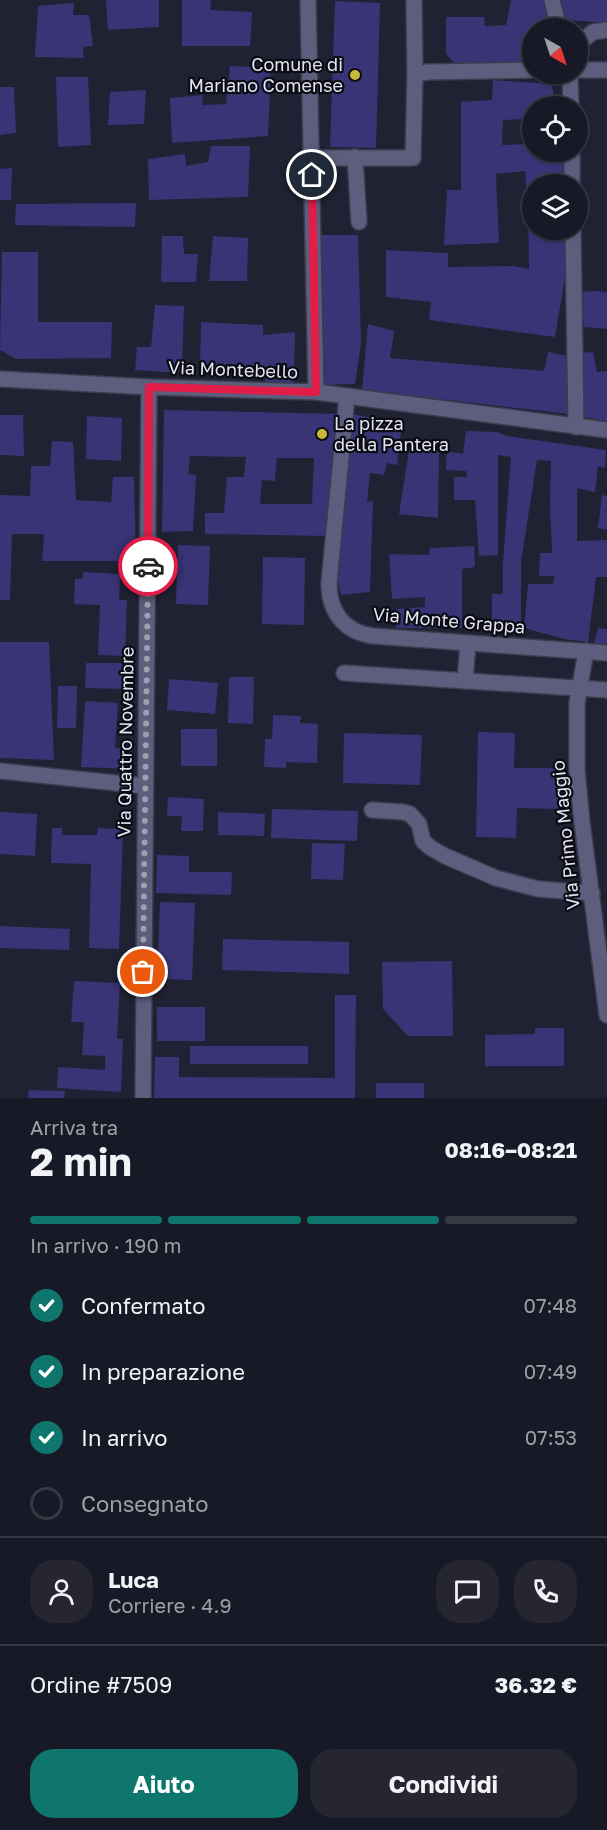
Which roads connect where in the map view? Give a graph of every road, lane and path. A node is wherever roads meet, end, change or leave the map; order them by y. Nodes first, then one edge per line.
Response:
1 (308, 0) edge
2 (414, 0) edge
3 (552, 0) edge
4 (556, 18) edge
5 (607, 30) edge
6 (588, 36) edge
7 (522, 70) edge
8 (588, 70) edge
9 (607, 70) edge
10 (415, 74) junction
11 (356, 157) junction
12 (312, 158) junction
13 (359, 222) dead end
14 (573, 240) edge
15 (0, 379) edge
16 (149, 387) junction
17 (316, 392) junction
18 (347, 396) junction
19 (576, 427) junction
20 (607, 430) edge
21 (468, 643) junction
22 (586, 651) junction
23 (607, 653) edge
24 (344, 673) dead end
25 (465, 681) junction
26 (579, 688) junction
27 (607, 690) edge
28 (0, 771) edge
29 (145, 786) junction
30 (372, 810) dead end
31 (597, 903) edge
32 (607, 1015) edge
33 (143, 1098) edge

1 - 12 street
2 - 10 street
3 - 4 street
5 - 6 street
7 - 10 street
8 - 9 street
10 - 11 street
11 - 12 street
11 - 13 street
12 - 17 street
14 - 19 street
15 - 16 street, Via Montebello
16 - 17 street, Via Montebello
16 - 29 street, Via Quattro Novembre
17 - 18 street, Via Montebello
18 - 19 street, Via Montebello
18 - 21 street, Via Monte Grappa
19 - 20 street, Via Montebello
21 - 22 street, Via Monte Grappa
21 - 25 street
22 - 23 street, Via Monte Grappa
22 - 26 street, Via Primo Maggio
24 - 25 street
25 - 26 street
26 - 27 street
26 - 31 street, Via Primo Maggio
28 - 29 street
29 - 33 street, Via Quattro Novembre
30 - 31 street
31 - 32 street, Via Primo Maggio

